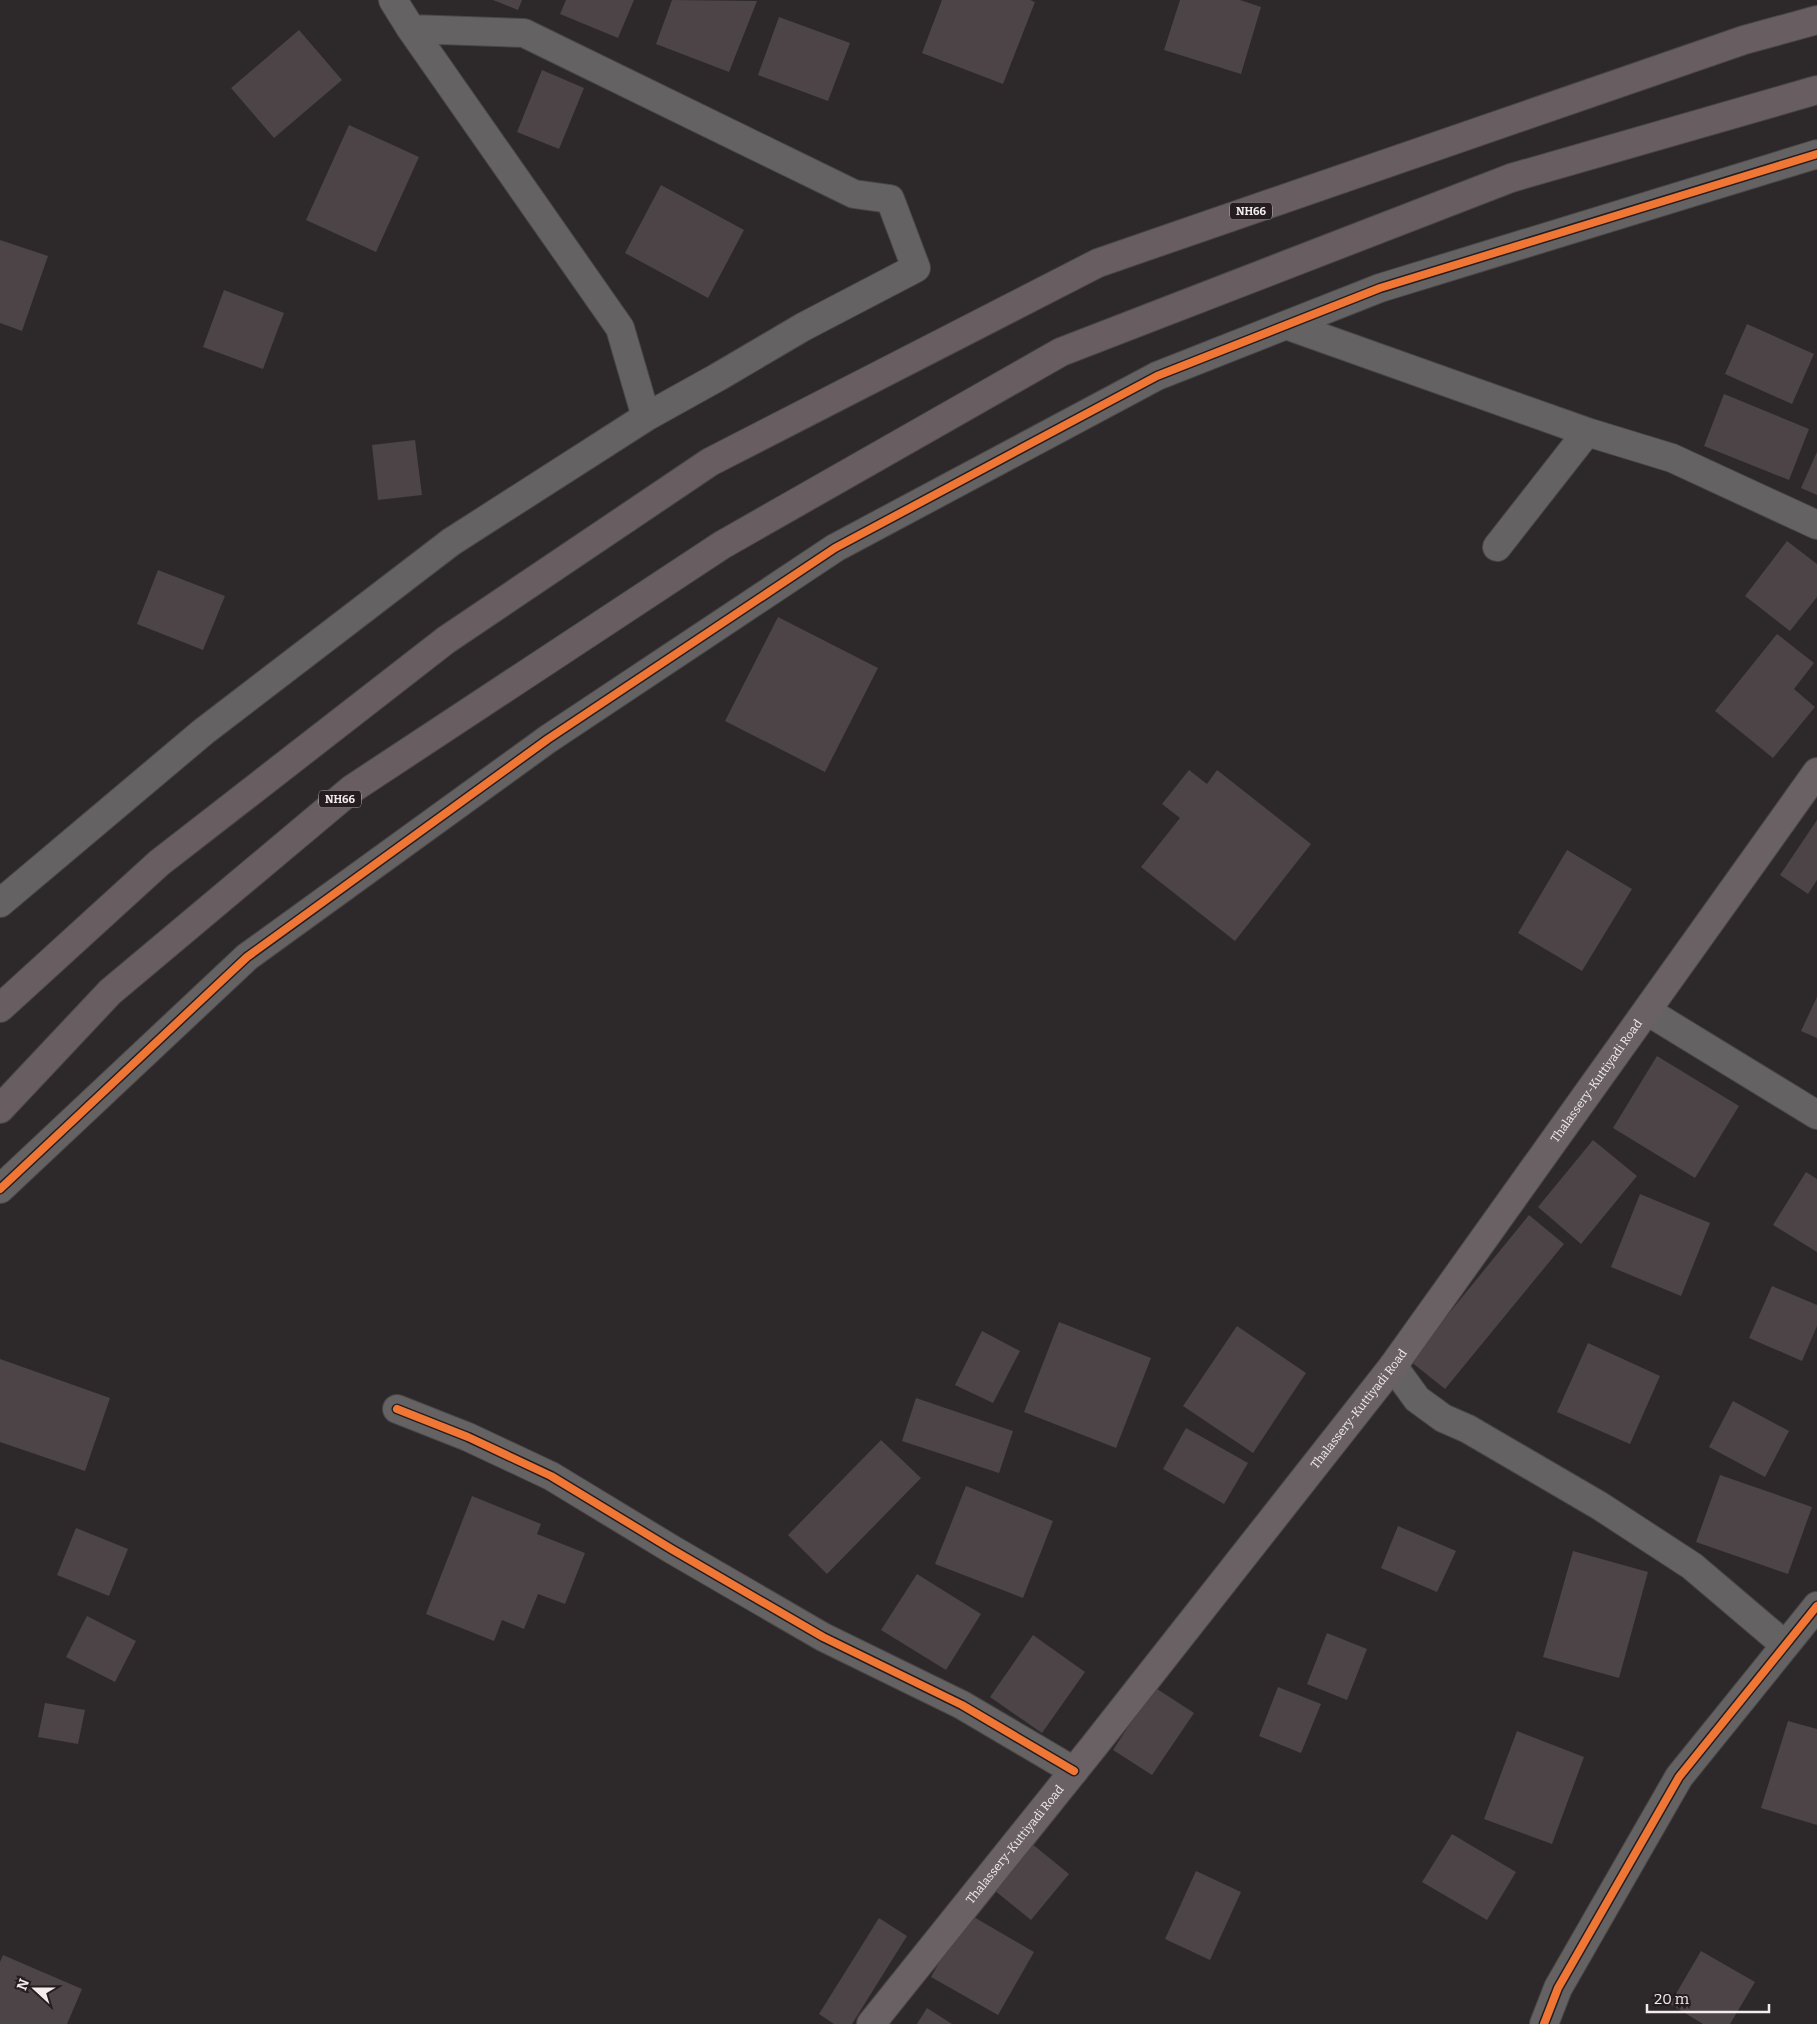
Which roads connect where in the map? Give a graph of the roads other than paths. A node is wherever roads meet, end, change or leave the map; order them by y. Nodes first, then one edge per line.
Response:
1 (393, 0) edge
2 (1817, 20) edge
3 (411, 29) junction
4 (1817, 90) edge
5 (1817, 154) edge
6 (1286, 325) junction
7 (646, 417) junction
8 (1587, 432) junction
9 (1817, 525) edge
10 (1497, 547) dead end
11 (1817, 772) edge
12 (0, 903) edge
13 (0, 1008) edge
14 (1647, 1011) junction
15 (0, 1108) edge
16 (1817, 1115) edge
17 (0, 1189) edge
18 (1393, 1366) junction
19 (397, 1409) dead end
20 (1817, 1606) edge
21 (1785, 1645) junction
22 (1074, 1771) junction
23 (872, 2024) edge
24 (1544, 2024) edge

1 - 3 street
2 - 13 highway, NH66
3 - 7 street
3 - 7 street
4 - 15 highway, NH66
5 - 6 street
6 - 8 street
6 - 17 street
7 - 12 street
8 - 9 street
8 - 10 street
11 - 14 main road, Thalassery-Kuttiyadi Road
14 - 16 street
14 - 18 main road, Thalassery-Kuttiyadi Road
18 - 21 street
18 - 22 main road, Thalassery-Kuttiyadi Road
19 - 22 street
20 - 21 street
21 - 24 street
22 - 23 main road, Thalassery-Kuttiyadi Road

